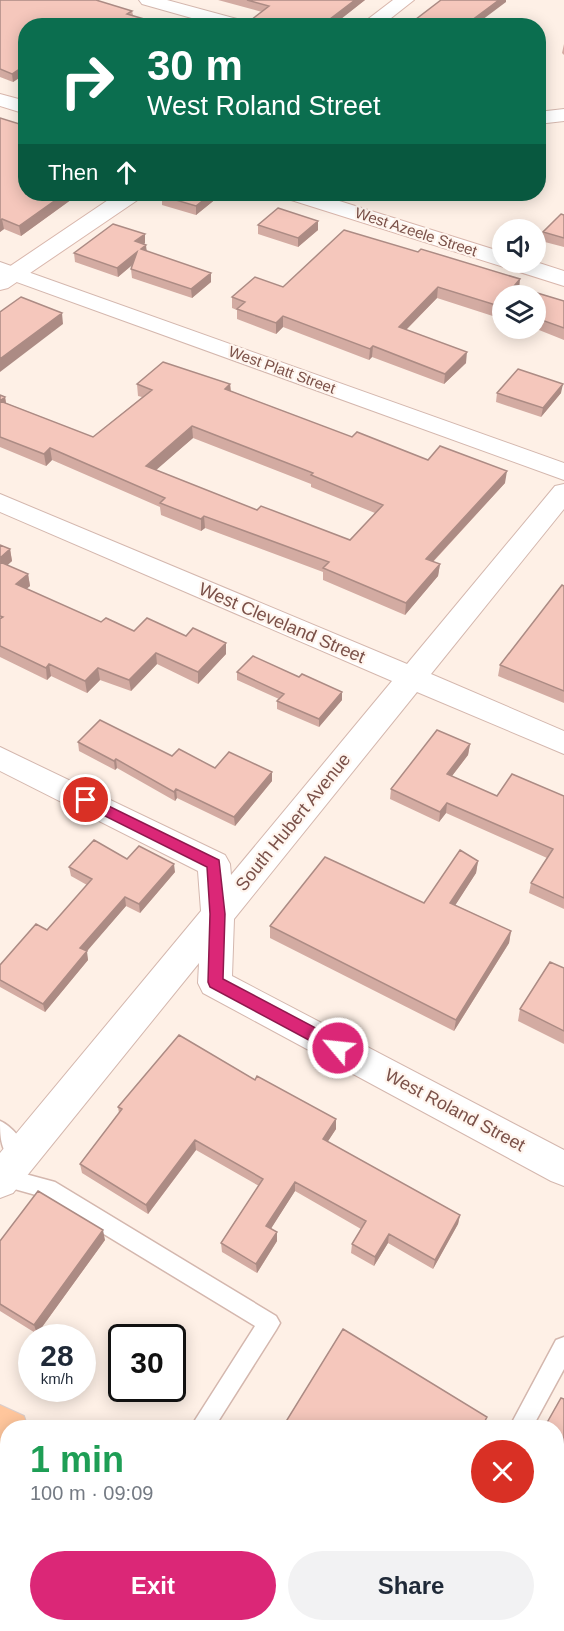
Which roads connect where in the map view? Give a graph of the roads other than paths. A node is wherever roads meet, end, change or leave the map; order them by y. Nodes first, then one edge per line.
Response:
1 (148, 0) edge
2 (405, 0) edge
3 (213, 18) edge
4 (379, 18) edge
5 (0, 99) edge
6 (18, 105) edge
7 (564, 115) edge
8 (546, 117) edge
9 (120, 201) edge
10 (318, 201) edge
11 (492, 256) edge
12 (546, 273) edge
13 (4, 275) edge
14 (564, 279) edge
15 (564, 472) edge
16 (564, 492) edge
17 (0, 502) edge
18 (412, 678) junction
19 (564, 743) edge
20 (0, 758) edge
21 (218, 914) junction
22 (6, 1161) edge
23 (564, 1169) edge
24 (564, 1348) edge
25 (206, 1420) edge
26 (524, 1420) edge

1 - 3 street
2 - 4 street
5 - 6 street
7 - 8 street
9 - 13 street
10 - 11 street, West Azeele Street
12 - 14 street
13 - 15 street, West Platt Street
16 - 18 street, South Hubert Avenue
17 - 18 street, West Cleveland Street
18 - 19 street, West Cleveland Street
18 - 21 street, South Hubert Avenue
20 - 21 street
21 - 22 street, South Hubert Avenue
21 - 23 street, West Roland Street
22 - 25 lane
24 - 26 lane

